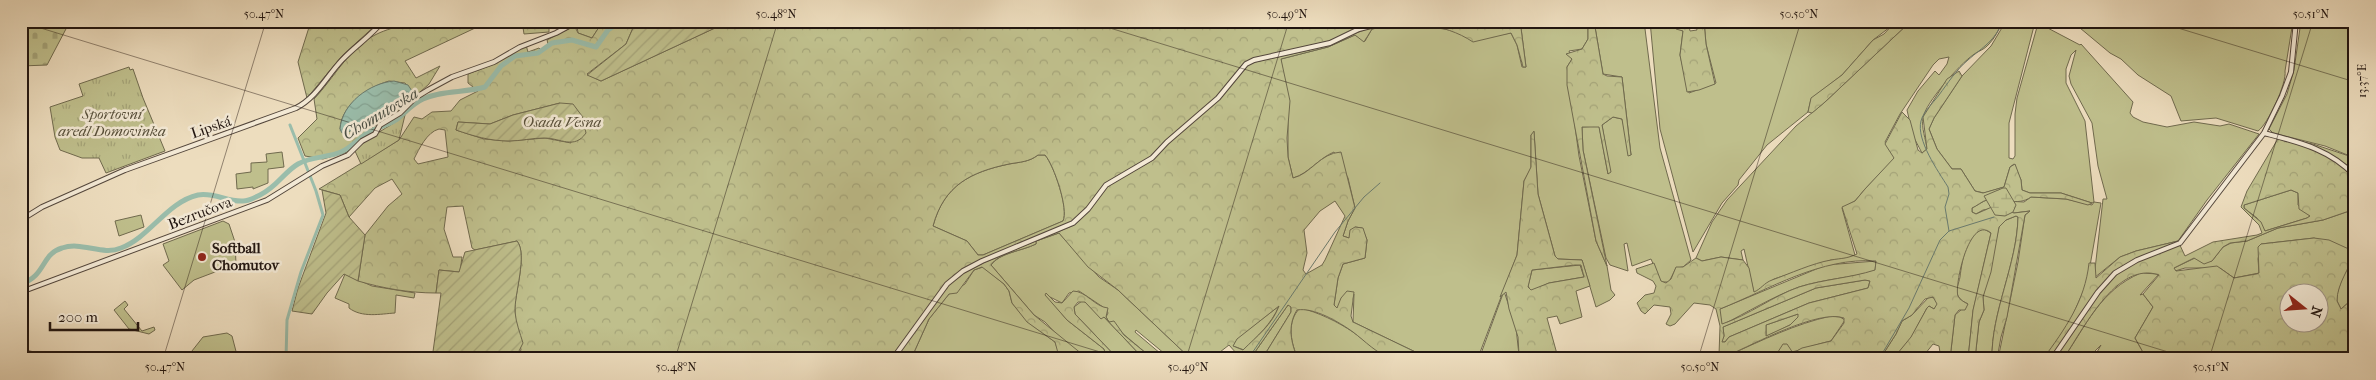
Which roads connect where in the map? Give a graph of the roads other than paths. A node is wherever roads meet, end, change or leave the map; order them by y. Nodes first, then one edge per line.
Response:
1 (383, 21) edge
2 (578, 21) edge
3 (1391, 21) edge
4 (1417, 21) edge
5 (1493, 21) edge
6 (2296, 21) edge
7 (2264, 133) junction
8 (2355, 176) edge
9 (21, 220) edge
10 (21, 292) edge
11 (890, 359) edge
12 (2052, 359) edge

1 - 9 street, Lipská
2 - 10 street, Bezručova
3 - 11 street
4 - 5 street
6 - 7 street
7 - 8 street
7 - 12 street

